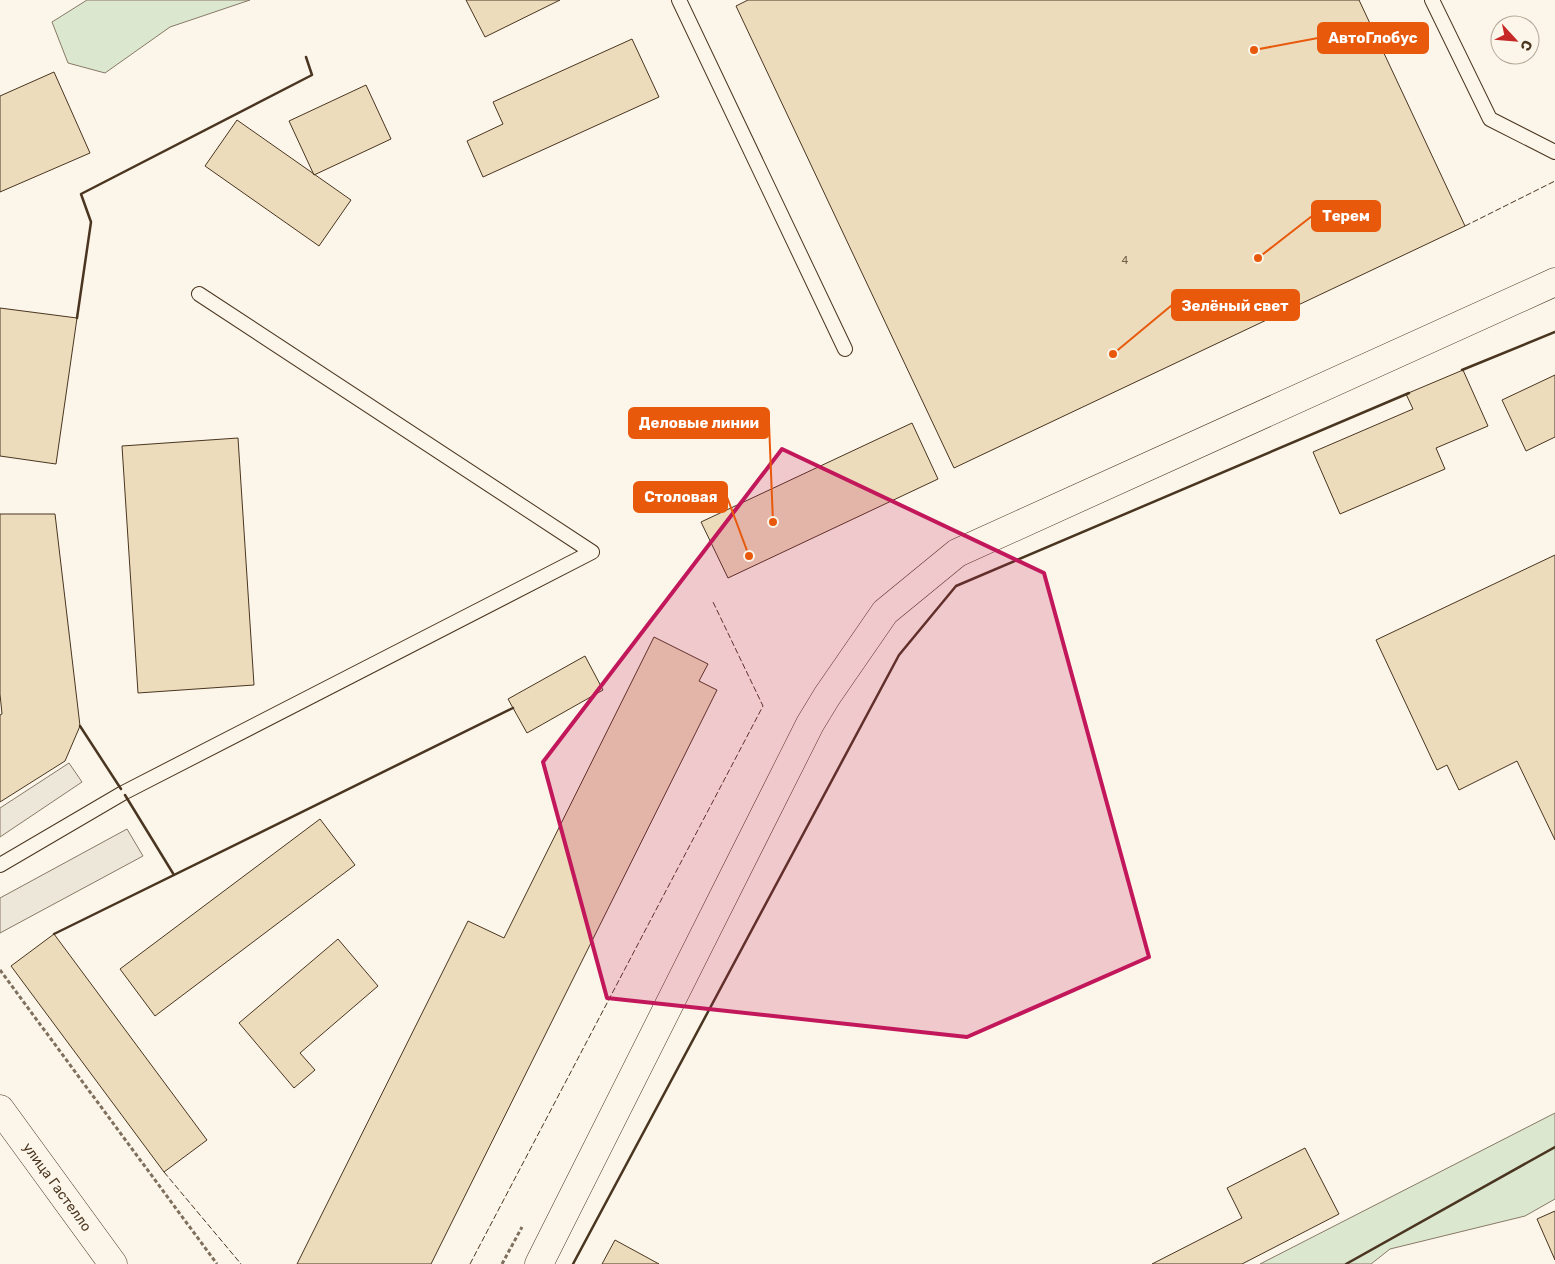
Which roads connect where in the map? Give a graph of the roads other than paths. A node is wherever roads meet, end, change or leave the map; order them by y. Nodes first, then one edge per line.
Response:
1 (679, 0) edge
2 (1432, 0) edge
3 (1555, 152) edge
4 (1555, 282) edge
5 (200, 294) dead end
6 (844, 349) dead end
7 (0, 865) edge
8 (0, 1109) edge
9 (113, 1264) edge
10 (539, 1264) edge

1 - 6 lane
2 - 3 lane
4 - 10 main road
5 - 7 lane
8 - 9 main road, улица Гастелло

